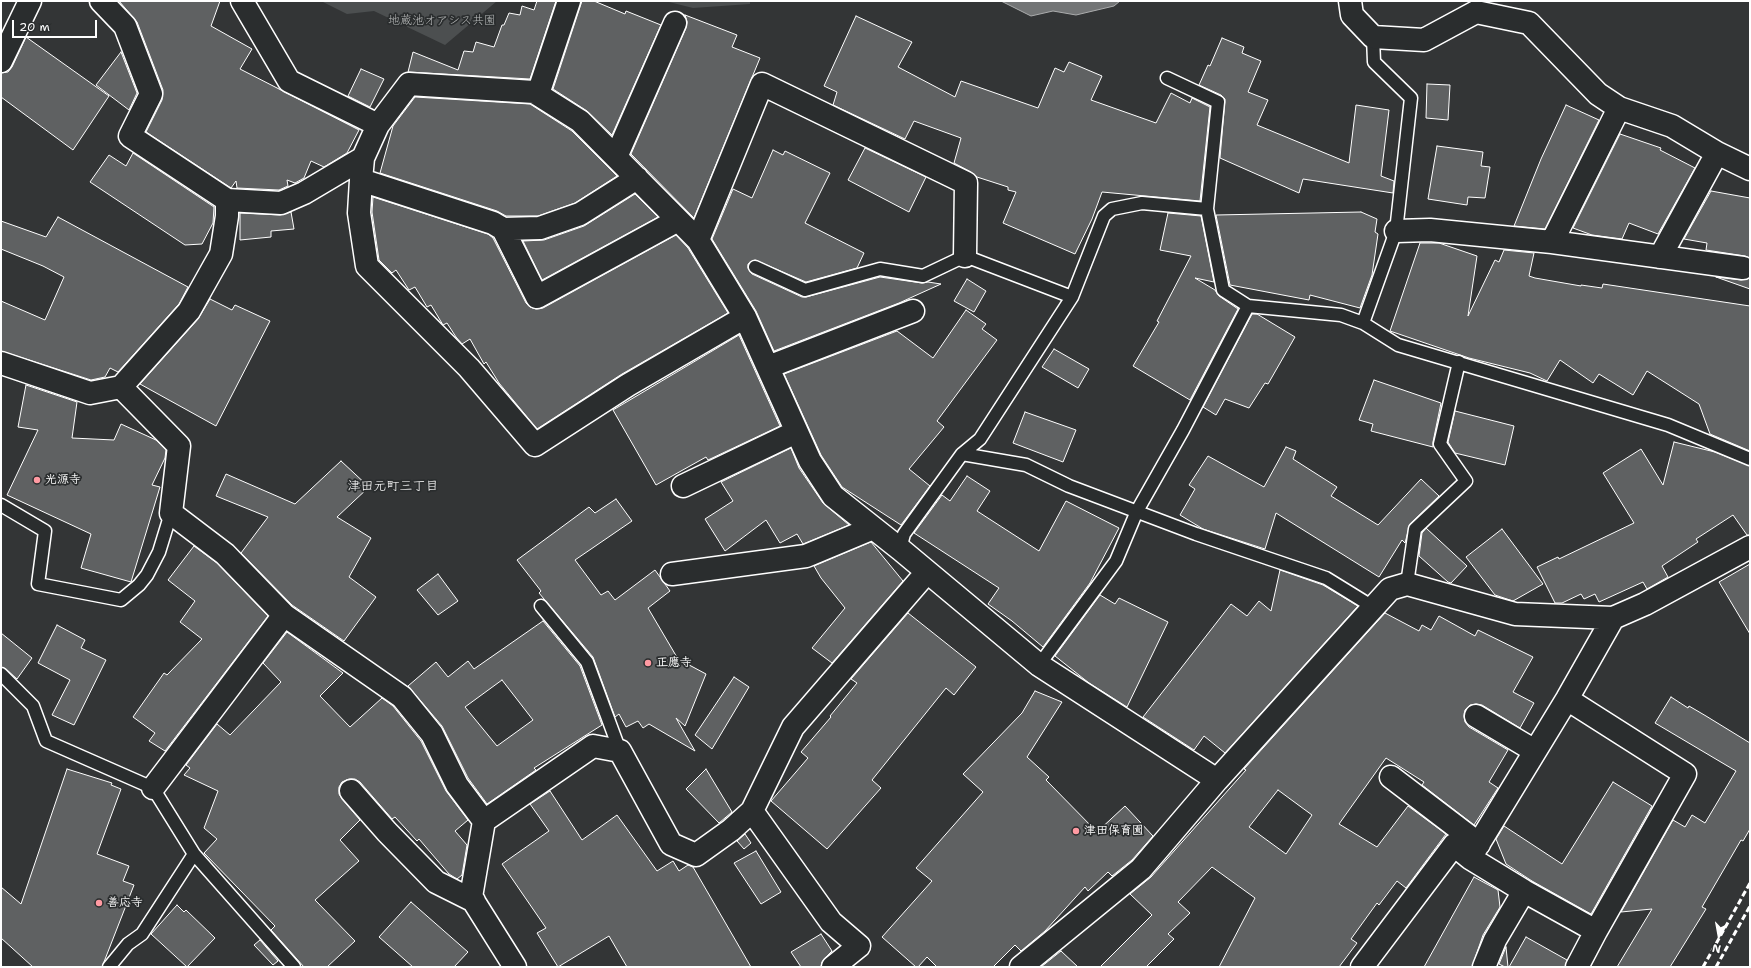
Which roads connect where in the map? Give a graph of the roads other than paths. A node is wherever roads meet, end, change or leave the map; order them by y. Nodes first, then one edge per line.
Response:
1 (30, 1) edge
2 (101, 1) edge
3 (242, 1) edge
4 (569, 1) edge
5 (1350, 1) edge
6 (675, 23) dead end
7 (1373, 37) junction
8 (1, 60) edge
9 (1167, 78) dead end
10 (538, 94) junction
11 (1620, 108) junction
12 (378, 125) junction
13 (1717, 153) junction
14 (616, 157) junction
15 (363, 158) junction
16 (1750, 169) edge
17 (636, 178) junction
18 (361, 180) junction
19 (227, 200) junction
20 (1207, 209) junction
21 (678, 220) junction
22 (503, 229) junction
23 (1396, 231) junction
24 (698, 240) junction
25 (1552, 242) junction
26 (965, 256) junction
27 (1660, 256) junction
28 (755, 267) dead end
29 (1743, 268) dead end
30 (1072, 297) junction
31 (1248, 306) junction
32 (913, 311) dead end
33 (745, 317) junction
34 (1363, 323) junction
35 (1458, 362) junction
36 (1, 363) edge
37 (768, 367) junction
38 (121, 387) junction
39 (796, 432) junction
40 (962, 454) junction
41 (1750, 459) edge
42 (682, 486) dead end
43 (1, 505) edge
44 (1137, 512) junction
45 (171, 513) junction
46 (873, 528) junction
47 (1750, 546) edge
48 (900, 549) junction
49 (927, 572) junction
50 (672, 574) dead end
51 (1408, 584) junction
52 (541, 606) dead end
53 (1373, 607) junction
54 (284, 614) junction
55 (1613, 618) junction
56 (1039, 665) junction
57 (1, 674) edge
58 (1567, 699) junction
59 (1476, 716) dead end
60 (620, 751) junction
61 (1535, 751) junction
62 (1391, 777) dead end
63 (1217, 780) junction
64 (152, 788) junction
65 (351, 791) dead end
66 (752, 811) junction
67 (484, 821) junction
68 (1475, 851) junction
69 (194, 854) junction
70 (1524, 891) junction
71 (474, 901) junction
72 (1596, 931) junction
73 (109, 967) edge
74 (294, 967) edge
75 (515, 967) edge
76 (833, 967) edge
77 (1021, 967) edge
78 (1362, 967) edge
79 (1484, 967) edge
80 (1577, 967) edge

1 - 8 street
2 - 19 street
3 - 12 street
4 - 10 street
5 - 7 street
6 - 14 street
7 - 11 street
7 - 23 lane
9 - 20 lane
10 - 12 street
10 - 14 street
11 - 13 street
11 - 25 street
12 - 15 street
13 - 16 street
13 - 27 street
14 - 17 street
15 - 18 street
15 - 19 street
17 - 21 street
17 - 22 street
18 - 22 street
18 - 33 street
19 - 38 street
20 - 30 lane
20 - 31 lane
21 - 22 street
21 - 24 street
23 - 25 street
23 - 34 lane
24 - 26 street
24 - 33 street
25 - 27 street
26 - 28 lane
26 - 30 lane
27 - 29 street
30 - 40 lane
31 - 34 lane
31 - 44 lane
32 - 37 street
33 - 37 street
34 - 35 lane
35 - 41 lane
35 - 51 lane
36 - 38 street
37 - 39 street
38 - 45 street
39 - 42 street
39 - 46 street
40 - 44 lane
40 - 48 lane
43 - 45 lane
44 - 53 lane
44 - 56 lane
45 - 54 street
46 - 48 street
46 - 50 street
47 - 55 street
48 - 49 street
49 - 56 street
49 - 66 street
51 - 53 street
51 - 55 street
52 - 60 lane
53 - 63 street
54 - 64 street
54 - 67 street
55 - 58 street
56 - 63 street
57 - 64 lane
58 - 61 street
58 - 72 street
59 - 61 street
60 - 66 street
60 - 67 street
61 - 68 street
62 - 68 street
63 - 77 street
64 - 69 lane
65 - 71 street
66 - 76 street
67 - 71 street
68 - 70 street
68 - 78 street
69 - 73 lane
69 - 74 lane
70 - 72 street
70 - 79 street
71 - 75 street
72 - 80 street

